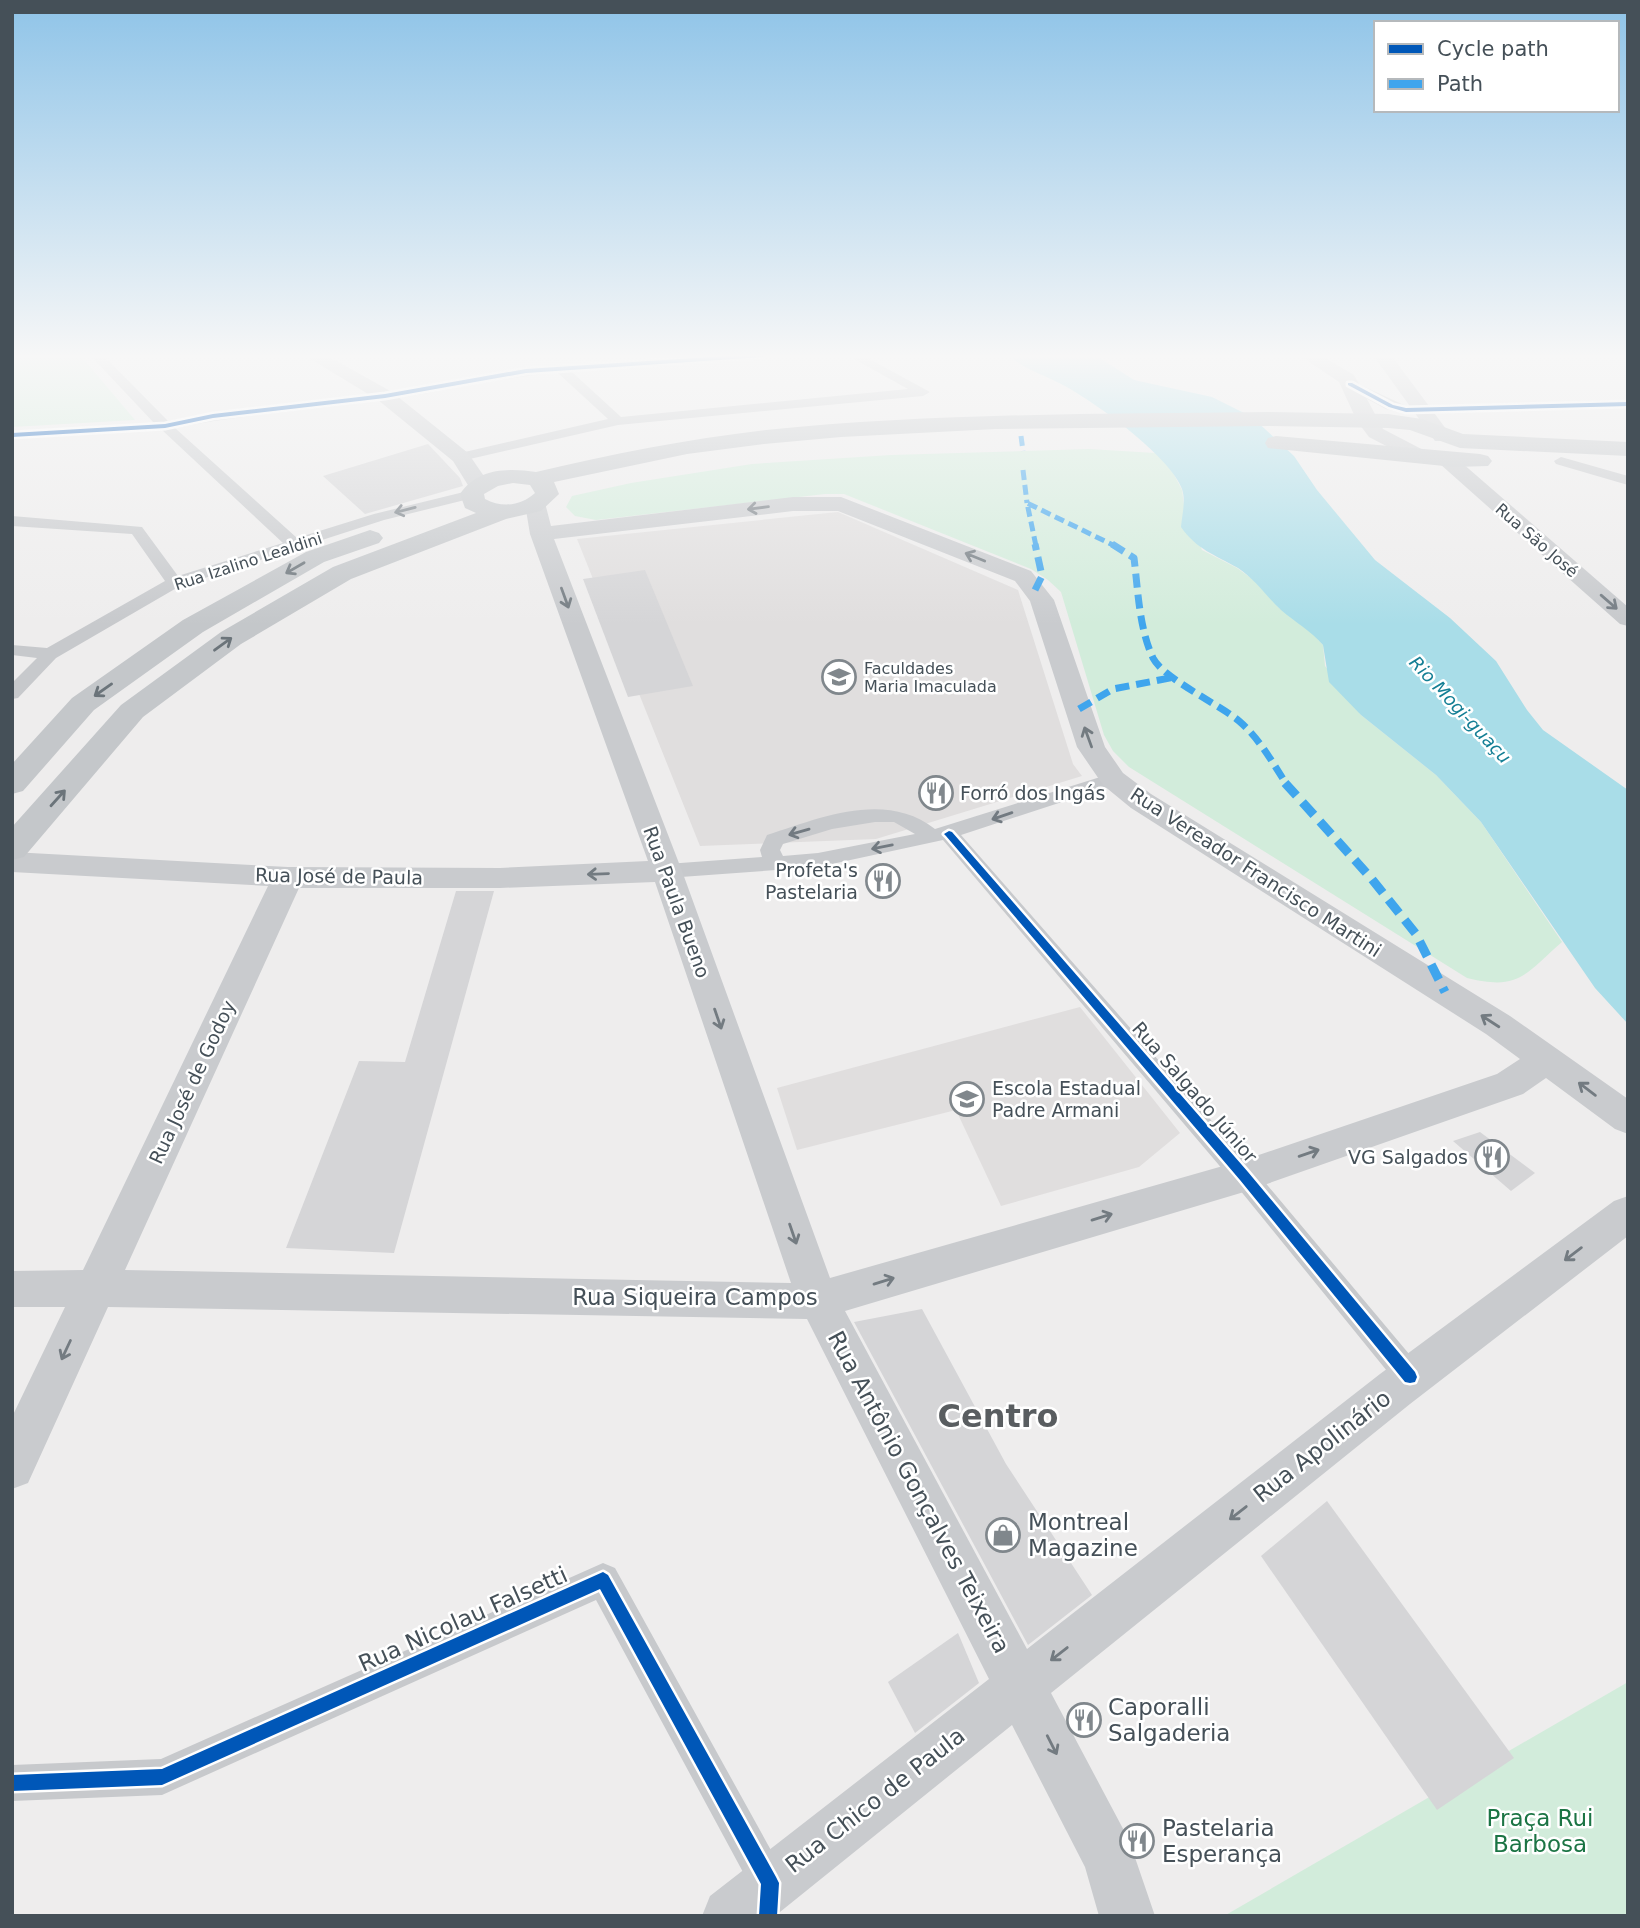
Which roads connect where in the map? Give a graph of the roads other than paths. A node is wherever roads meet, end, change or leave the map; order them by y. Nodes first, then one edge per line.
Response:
1 (186, 445) edge
2 (445, 445) edge
3 (523, 445) edge
4 (706, 445) edge
5 (829, 445) edge
6 (1305, 445) edge
7 (1396, 445) edge
8 (1523, 445) edge
9 (1628, 449) edge
10 (1435, 459) junction
11 (1628, 459) edge
12 (463, 460) junction
13 (1561, 461) junction
14 (1628, 481) edge
15 (475, 494) junction
16 (535, 497) junction
17 (502, 512) junction
18 (12, 521) edge
19 (295, 545) junction
20 (174, 583) junction
21 (1628, 619) edge
22 (12, 650) edge
23 (50, 654) junction
24 (12, 694) edge
25 (1113, 779) junction
26 (12, 784) edge
27 (941, 835) junction
28 (12, 849) edge
29 (12, 862) edge
30 (775, 863) junction
31 (667, 871) junction
32 (288, 877) junction
33 (1547, 1059) junction
34 (1628, 1119) edge
35 (1244, 1175) junction
36 (1628, 1213) edge
37 (95, 1288) junction
38 (12, 1289) edge
39 (818, 1300) junction
40 (1410, 1377) junction
41 (12, 1467) edge
42 (1021, 1684) junction
43 (12, 1783) edge
44 (756, 1905) edge
45 (1128, 1916) edge

1 - 19 street
2 - 12 main road
3 - 12 street
4 - 16 main road
5 - 16 main road
6 - 10 main road
7 - 10 main road
8 - 9 main road
10 - 13 main road
10 -> 21 street, Rua São José
11 - 13 main road
12 - 15 main road
12 - 16 main road
13 - 14 street
15 - 16 main road
15 - 17 main road
15 -> 19 street, Rua Izalino Lealdini
15 -> 26 main road
16 - 17 main road
25 -> 16 main road, Rua Vereador Francisco Martini
16 -> 31 main road, Rua Paula Bueno
28 -> 17 main road
18 - 20 street
19 - 20 street, Rua Izalino Lealdini
20 - 23 street, Rua Izalino Lealdini
22 - 23 street
23 - 24 street, Rua Izalino Lealdini
25 -> 27 street
33 -> 25 main road, Rua Vereador Francisco Martini
27 -> 30 street
27 -> 30 street, Rua Salgado Júnior
27 - 35 street, Rua Salgado Júnior
29 - 32 main road, Rua José de Paula
30 - 31 street
31 -> 32 main road, Rua José de Paula
31 -> 39 main road, Rua Paula Bueno
32 - 37 main road, Rua José de Godoy
34 -> 33 main road, Rua Vereador Francisco Martini
35 -> 33 main road, Rua Siqueira Campos
39 -> 35 main road, Rua Siqueira Campos
35 - 40 street, Rua Salgado Júnior
36 -> 40 main road, Rua Apolinário
37 - 38 main road, Rua Siqueira Campos
37 - 39 main road, Rua Siqueira Campos
37 -> 41 main road, Rua José de Godoy
39 - 42 main road, Rua Antônio Gonçalves Teixeira
40 -> 42 main road, Rua Apolinário
42 - 44 main road, Rua Chico de Paula
42 -> 45 main road
43 - 44 street, Rua Nicolau Falsetti

